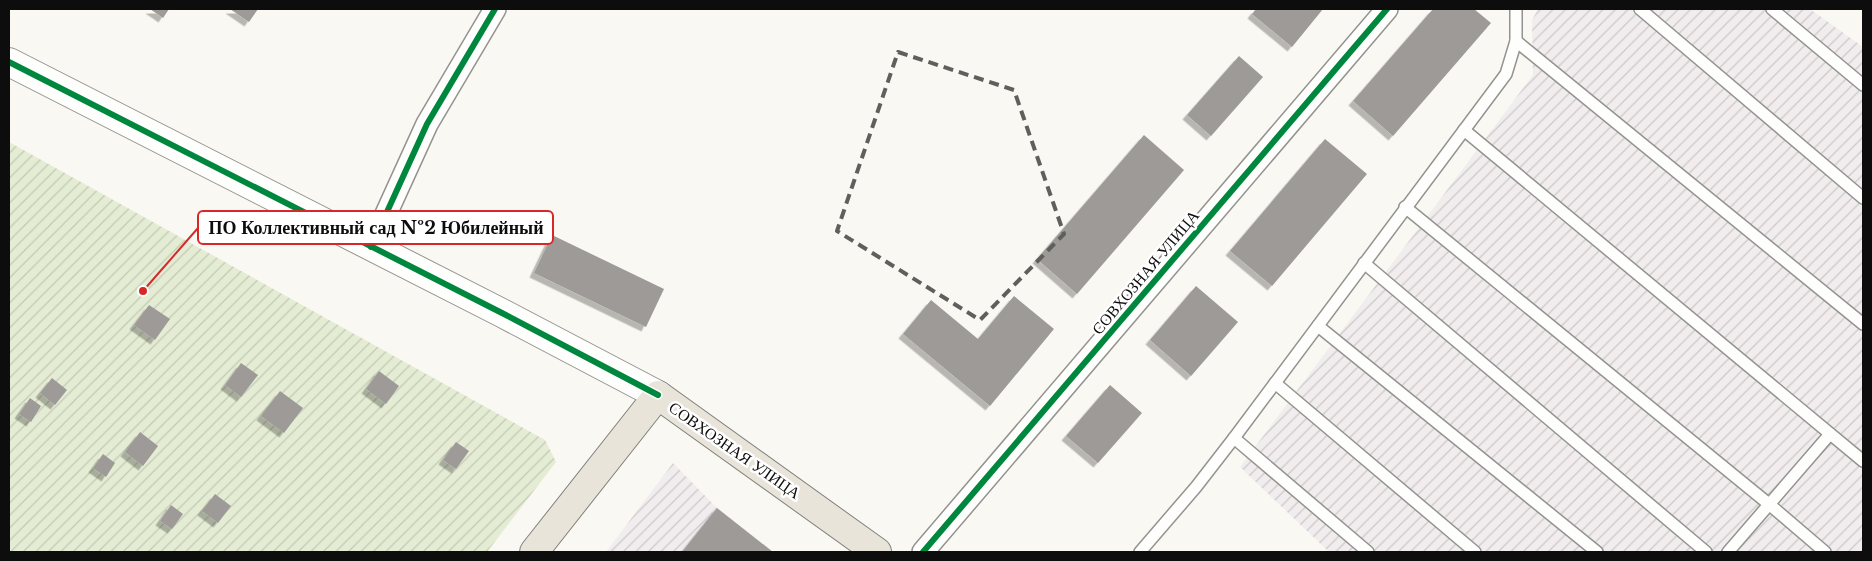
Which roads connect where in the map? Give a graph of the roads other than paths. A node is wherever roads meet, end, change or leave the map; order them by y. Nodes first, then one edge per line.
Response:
1 (494, 9) edge
2 (1387, 9) edge
3 (1516, 9) edge
4 (1640, 9) edge
5 (1772, 9) edge
6 (1516, 41) junction
7 (9, 62) edge
8 (1863, 85) edge
9 (1464, 130) junction
10 (1863, 198) edge
11 (1405, 207) junction
12 (371, 247) junction
13 (1364, 264) junction
14 (1863, 324) edge
15 (1318, 326) junction
16 (1275, 383) junction
17 (658, 395) junction
18 (1830, 434) junction
19 (1234, 438) junction
20 (1863, 462) edge
21 (1770, 505) junction
22 (534, 552) edge
23 (877, 552) edge
24 (923, 552) edge
25 (1140, 552) edge
26 (1368, 552) edge
27 (1475, 552) edge
28 (1597, 552) edge
29 (1706, 552) edge
30 (1728, 552) edge
31 (1825, 552) edge

1 - 12 street
2 - 24 street, СОВХОЗНАЯ УЛИЦА
3 - 6 lane
4 - 10 lane
5 - 8 lane
6 - 9 lane
6 - 14 lane
7 - 12 street
9 - 11 lane
9 - 18 lane
11 - 13 lane
11 - 21 lane
12 - 17 street
13 - 15 lane
13 - 29 lane
15 - 16 lane
15 - 28 lane
16 - 19 lane
16 - 27 lane
17 - 22 main road, СОВХОЗНАЯ УЛИЦА
17 - 23 main road, СОВХОЗНАЯ УЛИЦА
18 - 20 lane
18 - 21 lane
19 - 25 lane
19 - 26 lane
21 - 30 lane
21 - 31 lane

